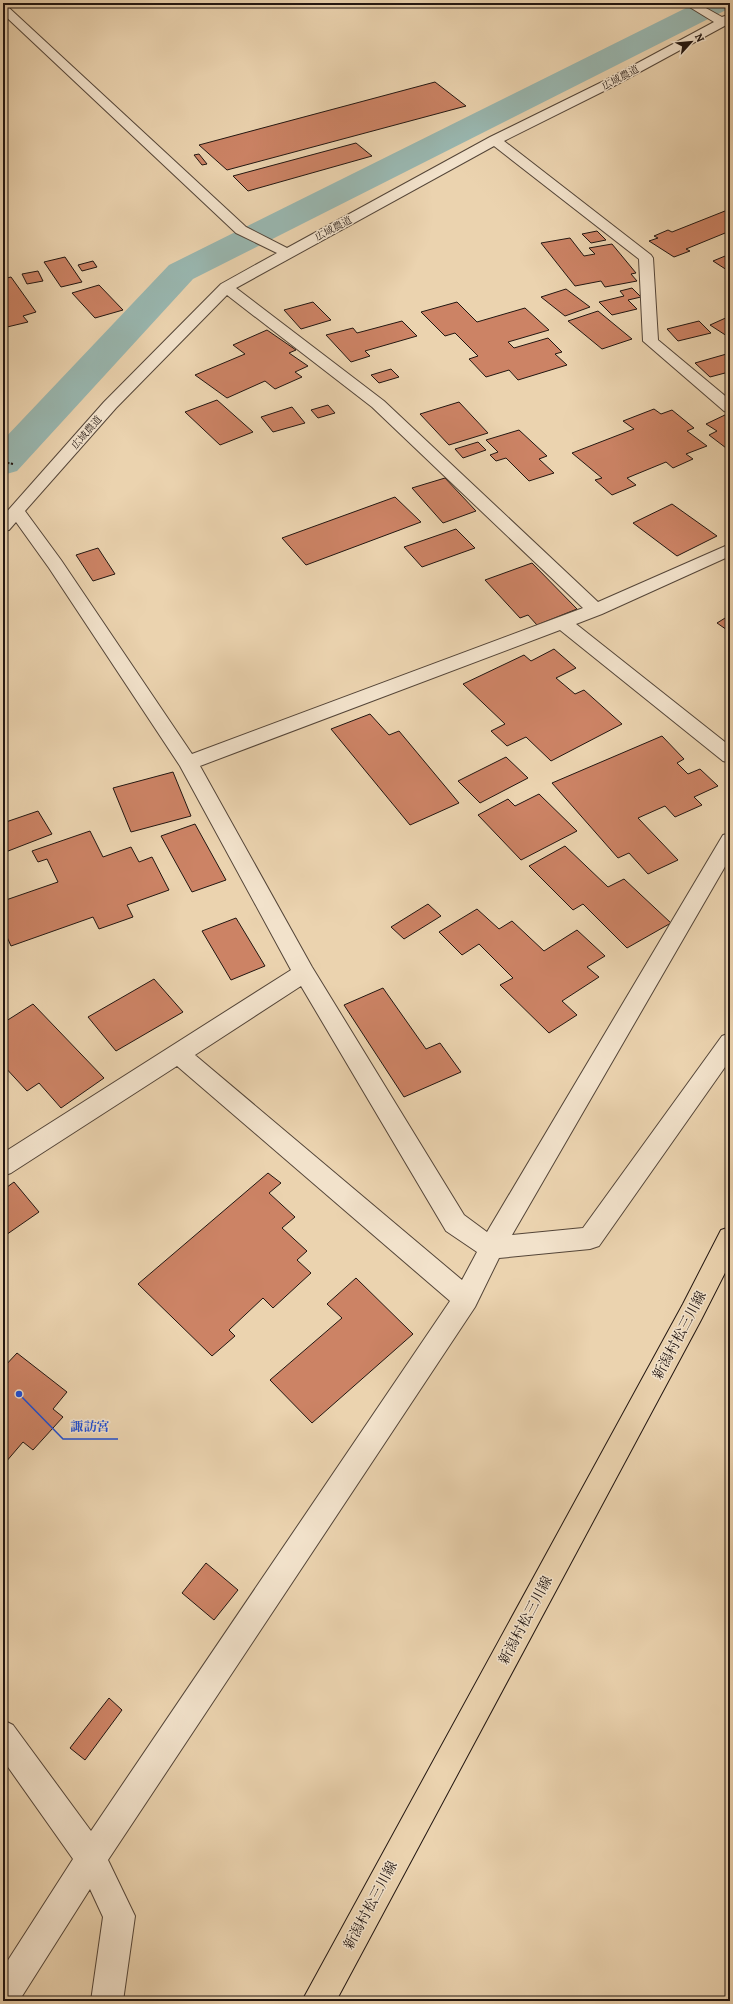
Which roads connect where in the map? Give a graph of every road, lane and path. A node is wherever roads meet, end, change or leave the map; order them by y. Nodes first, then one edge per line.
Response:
1 (688, 3) edge
2 (3, 8) edge
3 (726, 20) edge
4 (495, 140) junction
5 (287, 253) junction
6 (226, 287) junction
7 (730, 408) edge
8 (10, 518) edge
9 (730, 549) edge
10 (596, 610) junction
11 (563, 623) junction
12 (730, 756) edge
13 (188, 763) junction
14 (730, 840) edge
15 (304, 973) junction
16 (730, 1042) edge
17 (178, 1054) junction
18 (3, 1166) edge
19 (730, 1238) edge
20 (491, 1248) junction
21 (466, 1299) junction
22 (3, 1735) edge
23 (91, 1858) junction
24 (3, 1997) edge
25 (107, 2001) edge
26 (318, 2001) edge

1 - 3 street
2 - 5 street
3 - 4 street, 広域農道
4 - 5 street, 広域農道
4 - 7 street
5 - 6 street, 広域農道
6 - 8 street, 広域農道
6 - 10 street
8 - 13 street
9 - 10 street
10 - 11 street
11 - 12 street
11 - 13 street
13 - 15 street
14 - 20 street
15 - 17 street
15 - 20 street
16 - 20 street
17 - 18 street
17 - 21 street
19 - 26 main road, 新潟村松三川線
20 - 21 street
21 - 23 street
22 - 23 street
23 - 24 street
23 - 25 street

